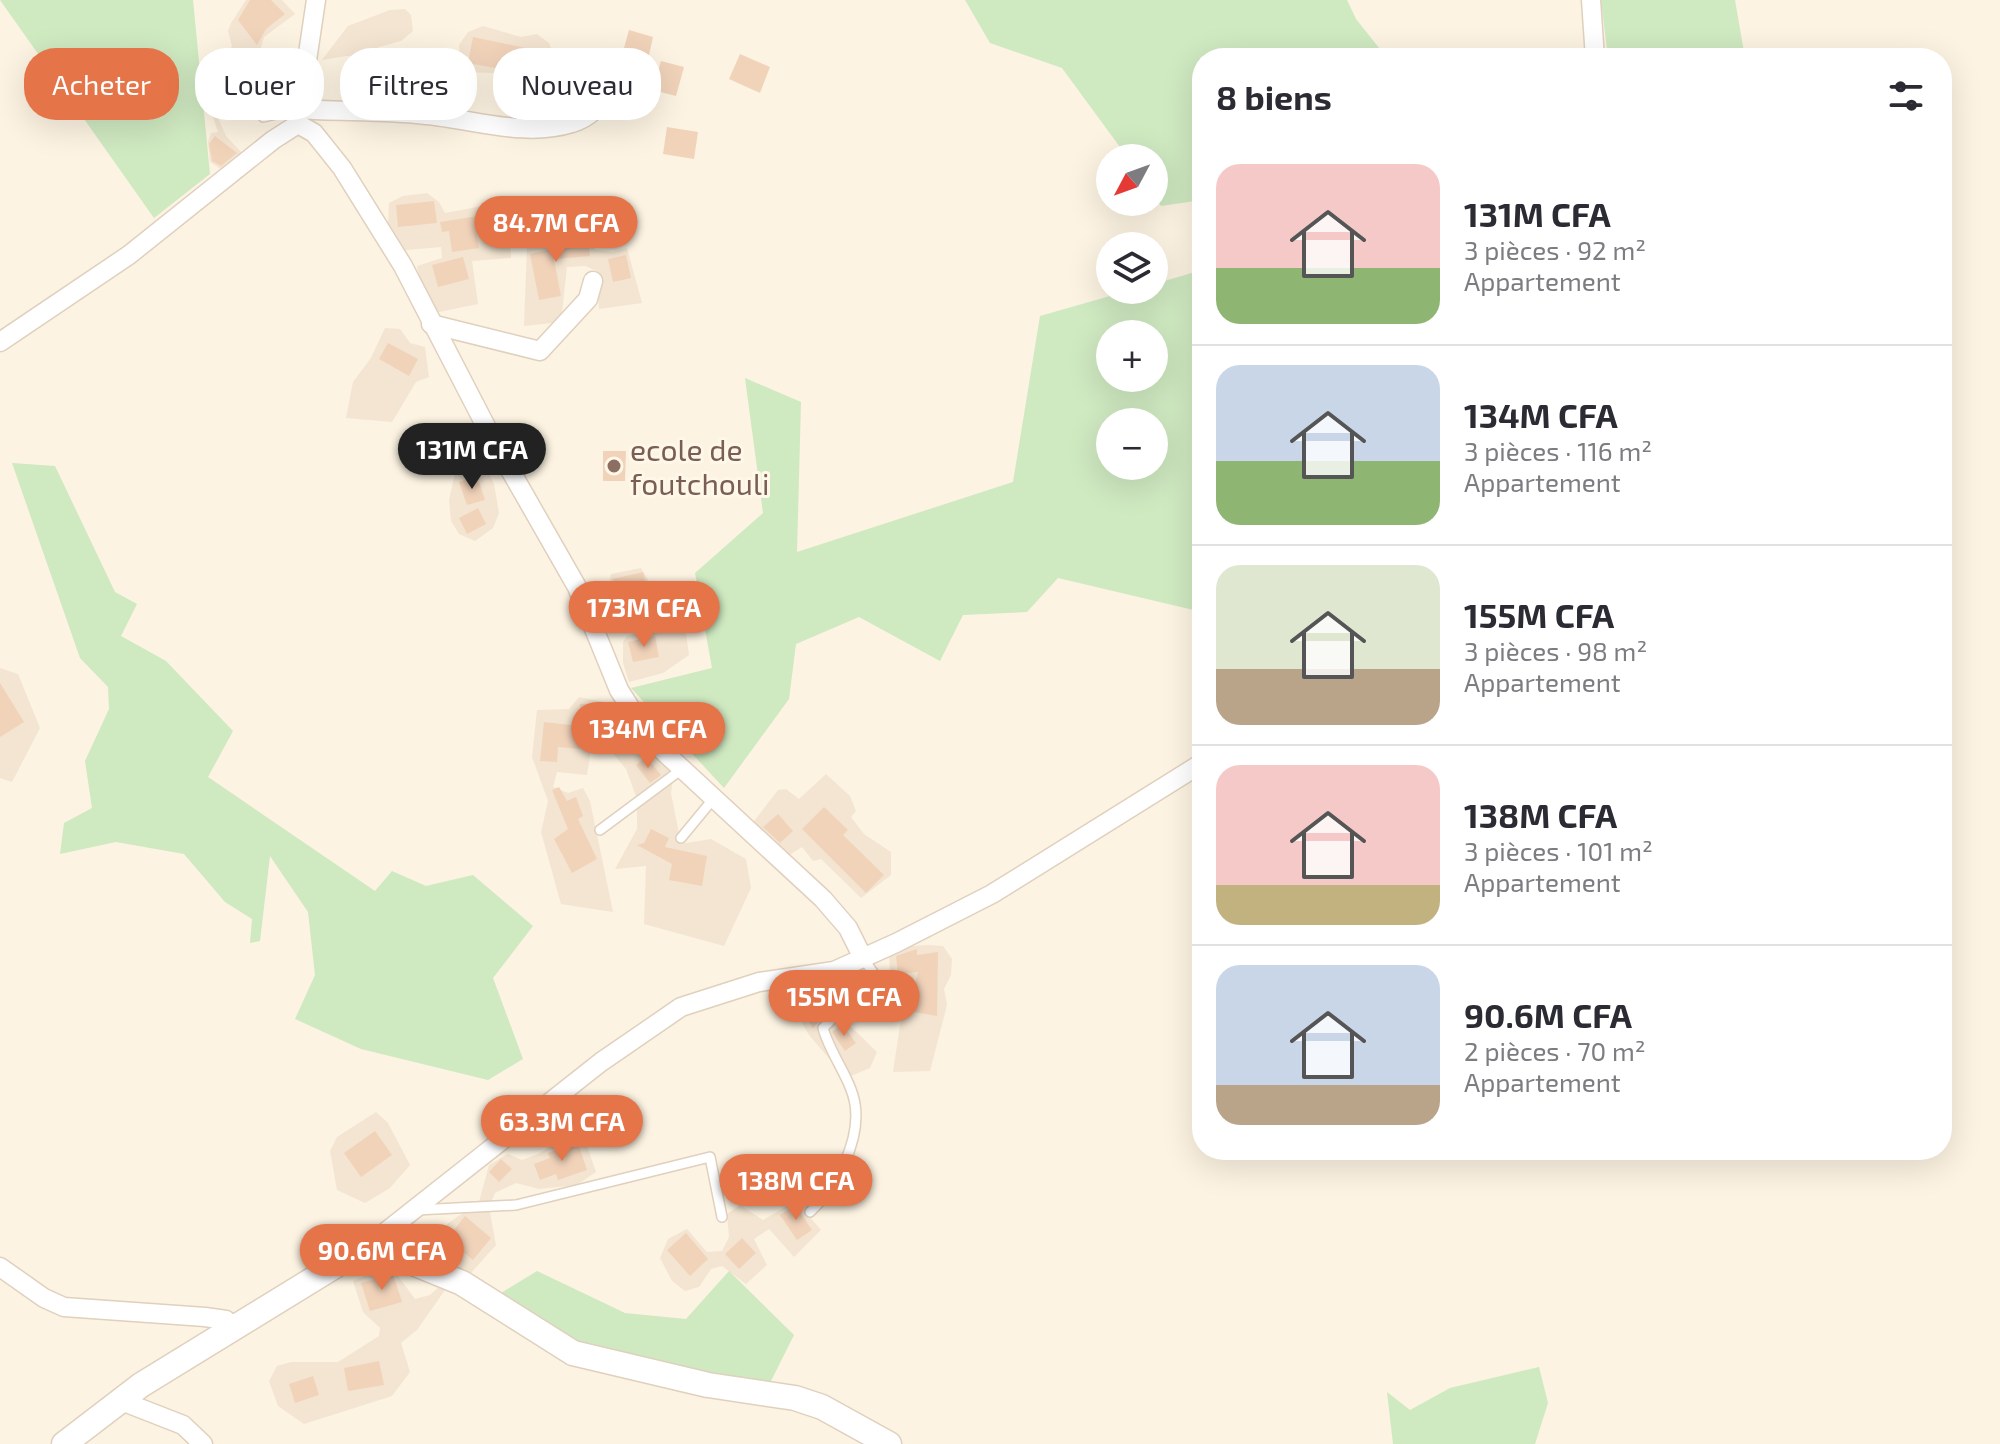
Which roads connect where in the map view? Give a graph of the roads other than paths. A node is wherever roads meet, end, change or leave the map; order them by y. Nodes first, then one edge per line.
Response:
1 (316, 0) edge
2 (1591, 0) edge
3 (309, 48) edge
4 (1594, 48) edge
5 (324, 116) edge
6 (293, 120) edge
7 (302, 120) edge
8 (580, 120) edge
9 (593, 281) dead end
10 (431, 324) junction
11 (0, 342) edge
12 (682, 769) junction
13 (1192, 769) edge
14 (714, 798) junction
15 (600, 830) dead end
16 (681, 838) dead end
17 (857, 961) junction
18 (891, 999) dead end
19 (410, 1211) junction
20 (810, 1212) dead end
21 (722, 1217) dead end
22 (369, 1245) junction
23 (0, 1267) edge
24 (235, 1327) junction
25 (119, 1400) junction
26 (64, 1444) edge
27 (203, 1444) edge
28 (889, 1444) edge

1 - 3 street
2 - 4 street
5 - 8 street
6 - 11 street
7 - 10 street
9 - 10 street
10 - 12 street
12 - 14 street
12 - 15 lane
13 - 17 street
14 - 16 lane
14 - 17 street
17 - 18 lane
17 - 19 street
17 - 20 lane
19 - 21 lane
19 - 22 street
22 - 24 street
22 - 28 street
23 - 24 street
24 - 25 street
25 - 26 street
25 - 27 street

